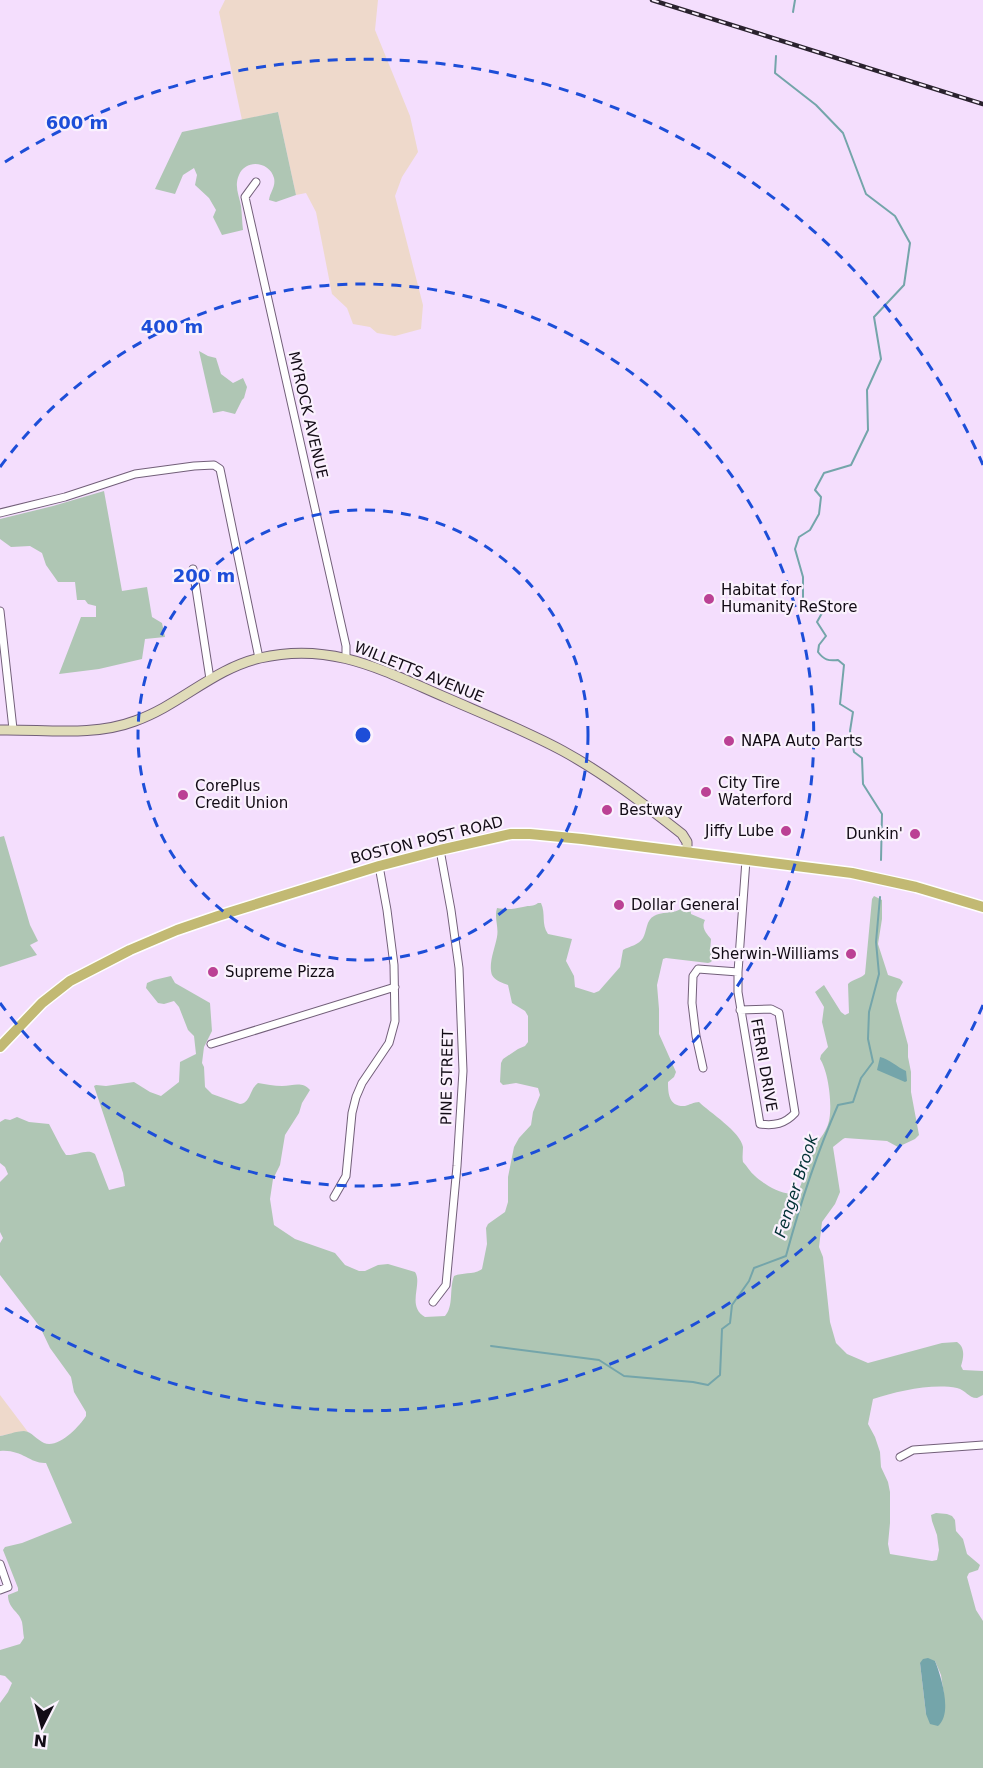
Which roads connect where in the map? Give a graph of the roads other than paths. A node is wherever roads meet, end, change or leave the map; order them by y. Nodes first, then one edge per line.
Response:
1 (256, 182) dead end
2 (0, 513) edge
3 (192, 569) dead end
4 (0, 611) edge
5 (259, 658) junction
6 (346, 658) junction
7 (210, 679) junction
8 (13, 729) junction
9 (0, 730) edge
10 (440, 849) junction
11 (687, 852) junction
12 (746, 860) junction
13 (379, 866) junction
14 (983, 907) edge
15 (738, 972) junction
16 (395, 987) junction
17 (740, 1011) junction
18 (211, 1044) dead end
19 (0, 1047) edge
20 (703, 1068) dead end
21 (334, 1197) dead end
22 (433, 1302) dead end
23 (983, 1445) edge
24 (900, 1457) dead end
25 (0, 1564) edge
26 (0, 1590) edge

1 - 6 street, MYROCK AVENUE
2 - 5 street
3 - 7 street
4 - 8 street
5 - 6 street, WILLETTS AVENUE
5 - 7 street, WILLETTS AVENUE
6 - 11 street, WILLETTS AVENUE
7 - 8 street, WILLETTS AVENUE
8 - 9 street, WILLETTS AVENUE
10 - 11 main road, BOSTON POST ROAD
10 - 13 main road, BOSTON POST ROAD
10 - 22 street, PINE STREET
11 - 12 main road, BOSTON POST ROAD
12 - 14 main road, BOSTON POST ROAD
12 - 15 street, FERRI DRIVE
13 - 16 street
13 - 19 main road, BOSTON POST ROAD
15 - 17 street, FERRI DRIVE
15 - 20 street
16 - 18 street
16 - 21 street
17 - 17 street, FERRI DRIVE
23 - 24 street
25 - 26 street

